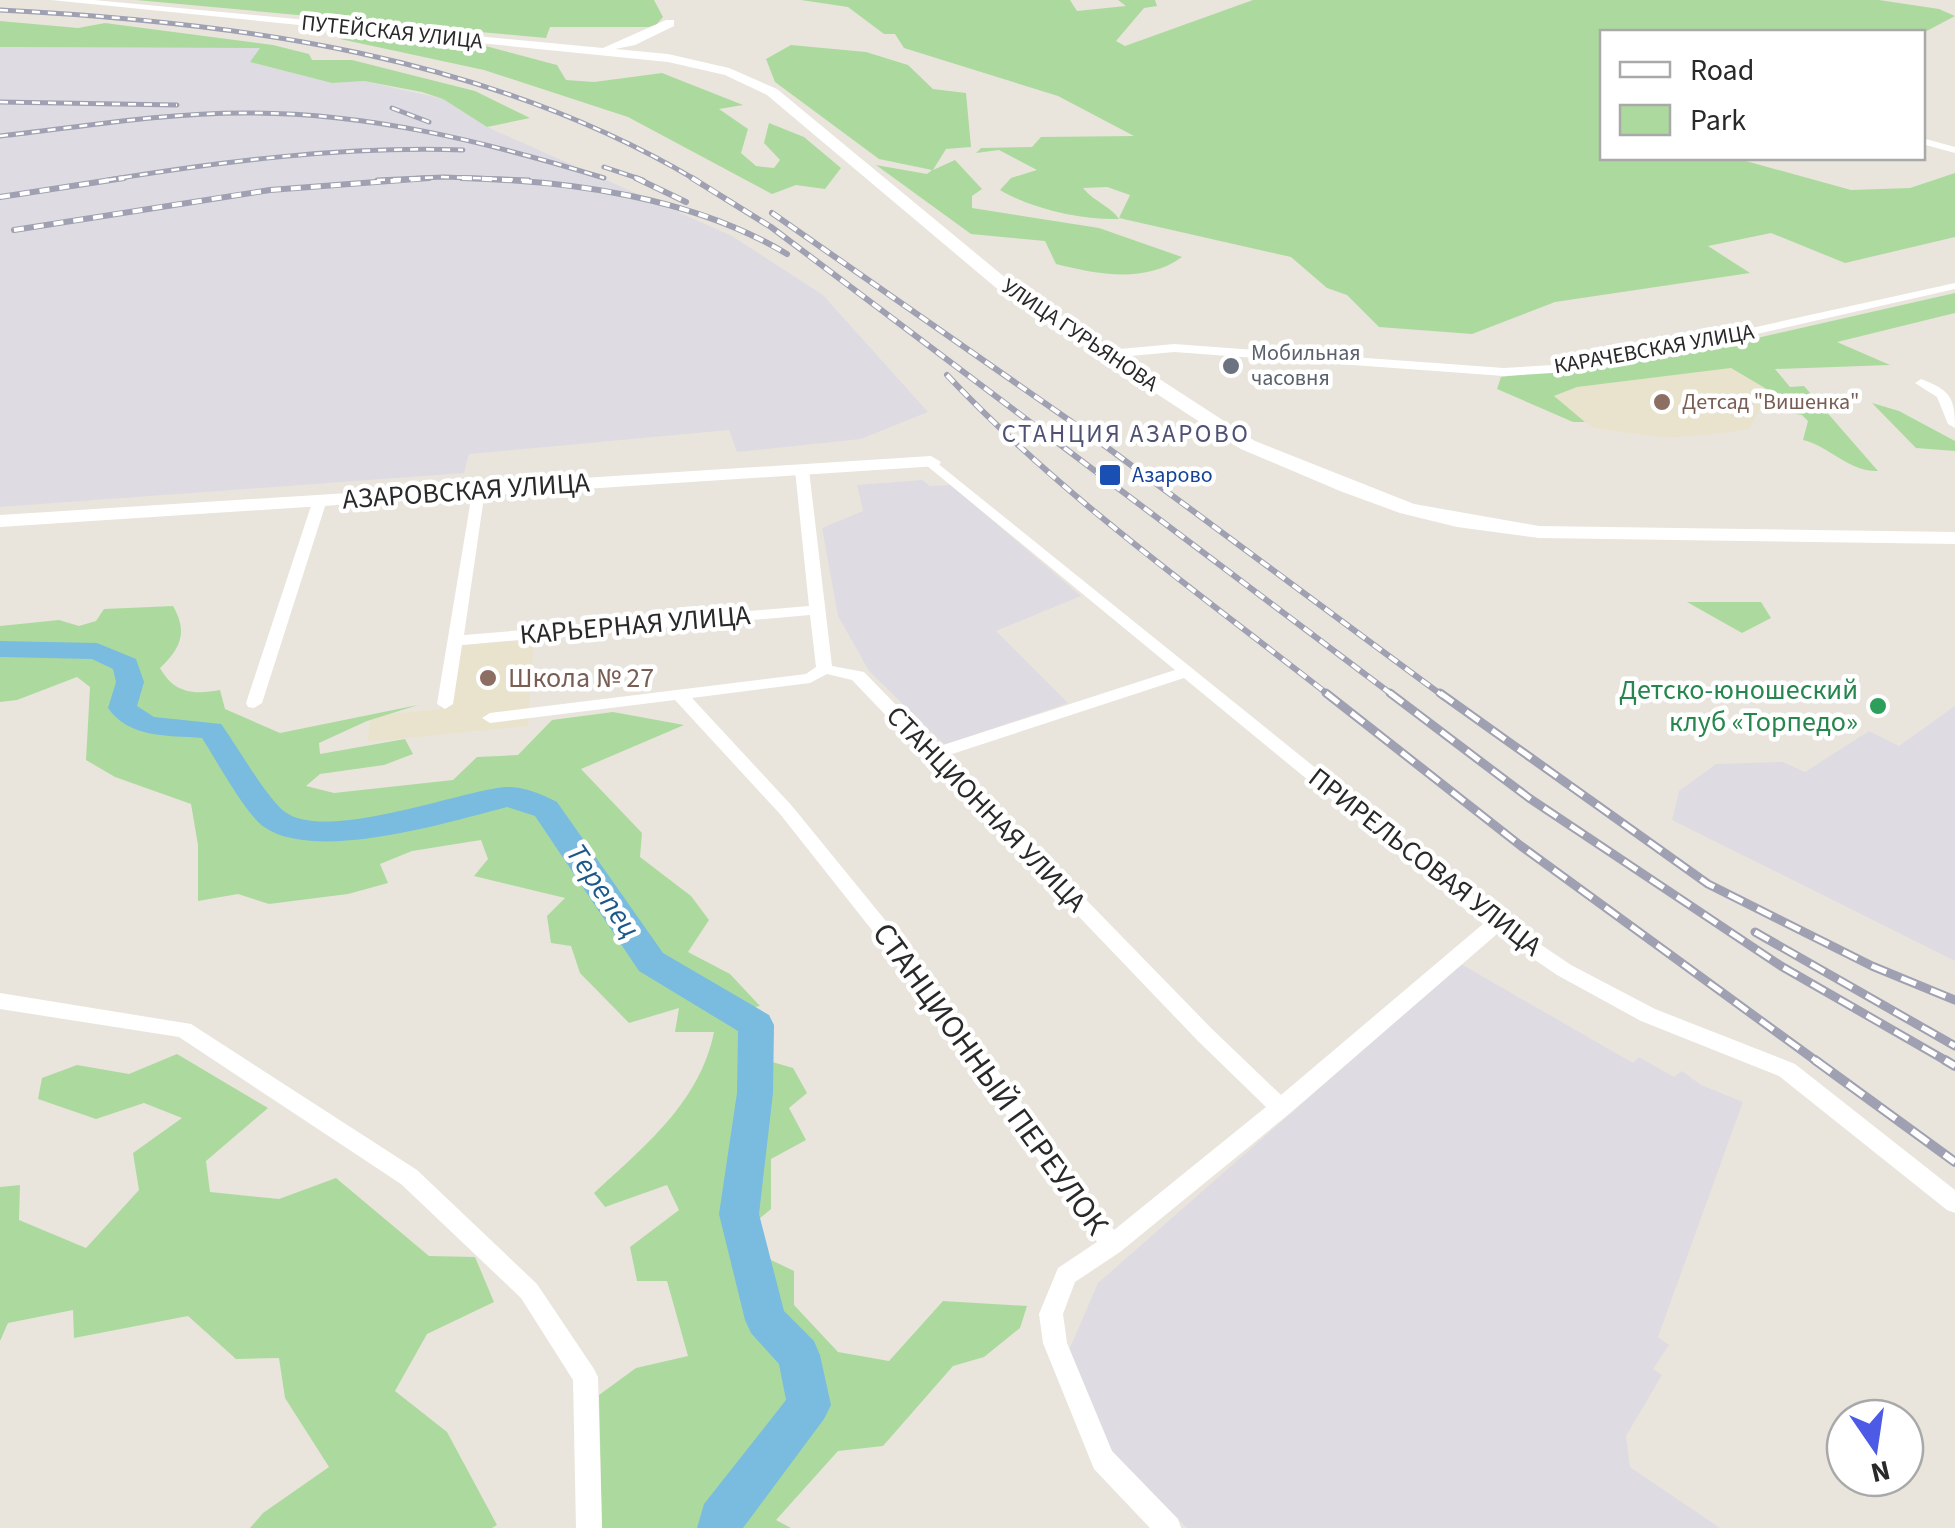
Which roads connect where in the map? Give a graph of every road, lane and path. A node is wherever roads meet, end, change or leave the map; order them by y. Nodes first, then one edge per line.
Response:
1 (57, 0) edge
2 (568, 49) junction
3 (668, 58) junction
4 (1925, 143) edge
5 (1955, 150) edge
6 (1955, 286) edge
7 (1109, 354) junction
8 (1921, 382) dead end
9 (1955, 424) edge
10 (931, 462) joint
11 (802, 470) junction
12 (478, 490) junction
13 (320, 500) junction
14 (0, 521) edge
15 (1955, 538) edge
16 (816, 610) junction
17 (454, 641) junction
18 (824, 669) junction
19 (1188, 670) junction
20 (681, 696) junction
21 (254, 703) dead end
22 (445, 704) dead end
23 (490, 718) dead end
24 (935, 754) junction
25 (1496, 924) junction
26 (0, 1001) edge
27 (1281, 1108) junction
28 (1955, 1203) edge
29 (1112, 1245) junction
30 (589, 1528) edge
31 (1168, 1528) edge

1 - 2 street, ПУТЕЙСКАЯ УЛИЦА
2 - 3 street, ПУТЕЙСКАЯ УЛИЦА
2 - 3 street
3 - 7 street, УЛИЦА ГУРЬЯНОВА
4 - 5 street
6 - 7 street, КАРАЧЕВСКАЯ УЛИЦА
7 - 15 street, УЛИЦА ГУРЬЯНОВА
8 - 9 street
10 - 11 street, АЗАРОВСКАЯ УЛИЦА
10 - 19 street, ПРИРЕЛЬСОВАЯ УЛИЦА
11 - 12 street, АЗАРОВСКАЯ УЛИЦА
11 - 16 street
12 - 13 street, АЗАРОВСКАЯ УЛИЦА
12 - 17 street
13 - 14 street, АЗАРОВСКАЯ УЛИЦА
13 - 21 street
16 - 17 street, КАРЬЕРНАЯ УЛИЦА
16 - 18 street
17 - 22 street
18 - 20 street
18 - 24 street, СТАНЦИОННАЯ УЛИЦА
19 - 24 street
19 - 25 street, ПРИРЕЛЬСОВАЯ УЛИЦА
20 - 23 street
20 - 29 street, СТАНЦИОННЫЙ ПЕРЕУЛОК
24 - 27 street, СТАНЦИОННАЯ УЛИЦА
25 - 27 street
25 - 28 street, ПРИРЕЛЬСОВАЯ УЛИЦА
26 - 30 street
27 - 29 street
29 - 31 street, СТАНЦИОННЫЙ ПЕРЕУЛОК

